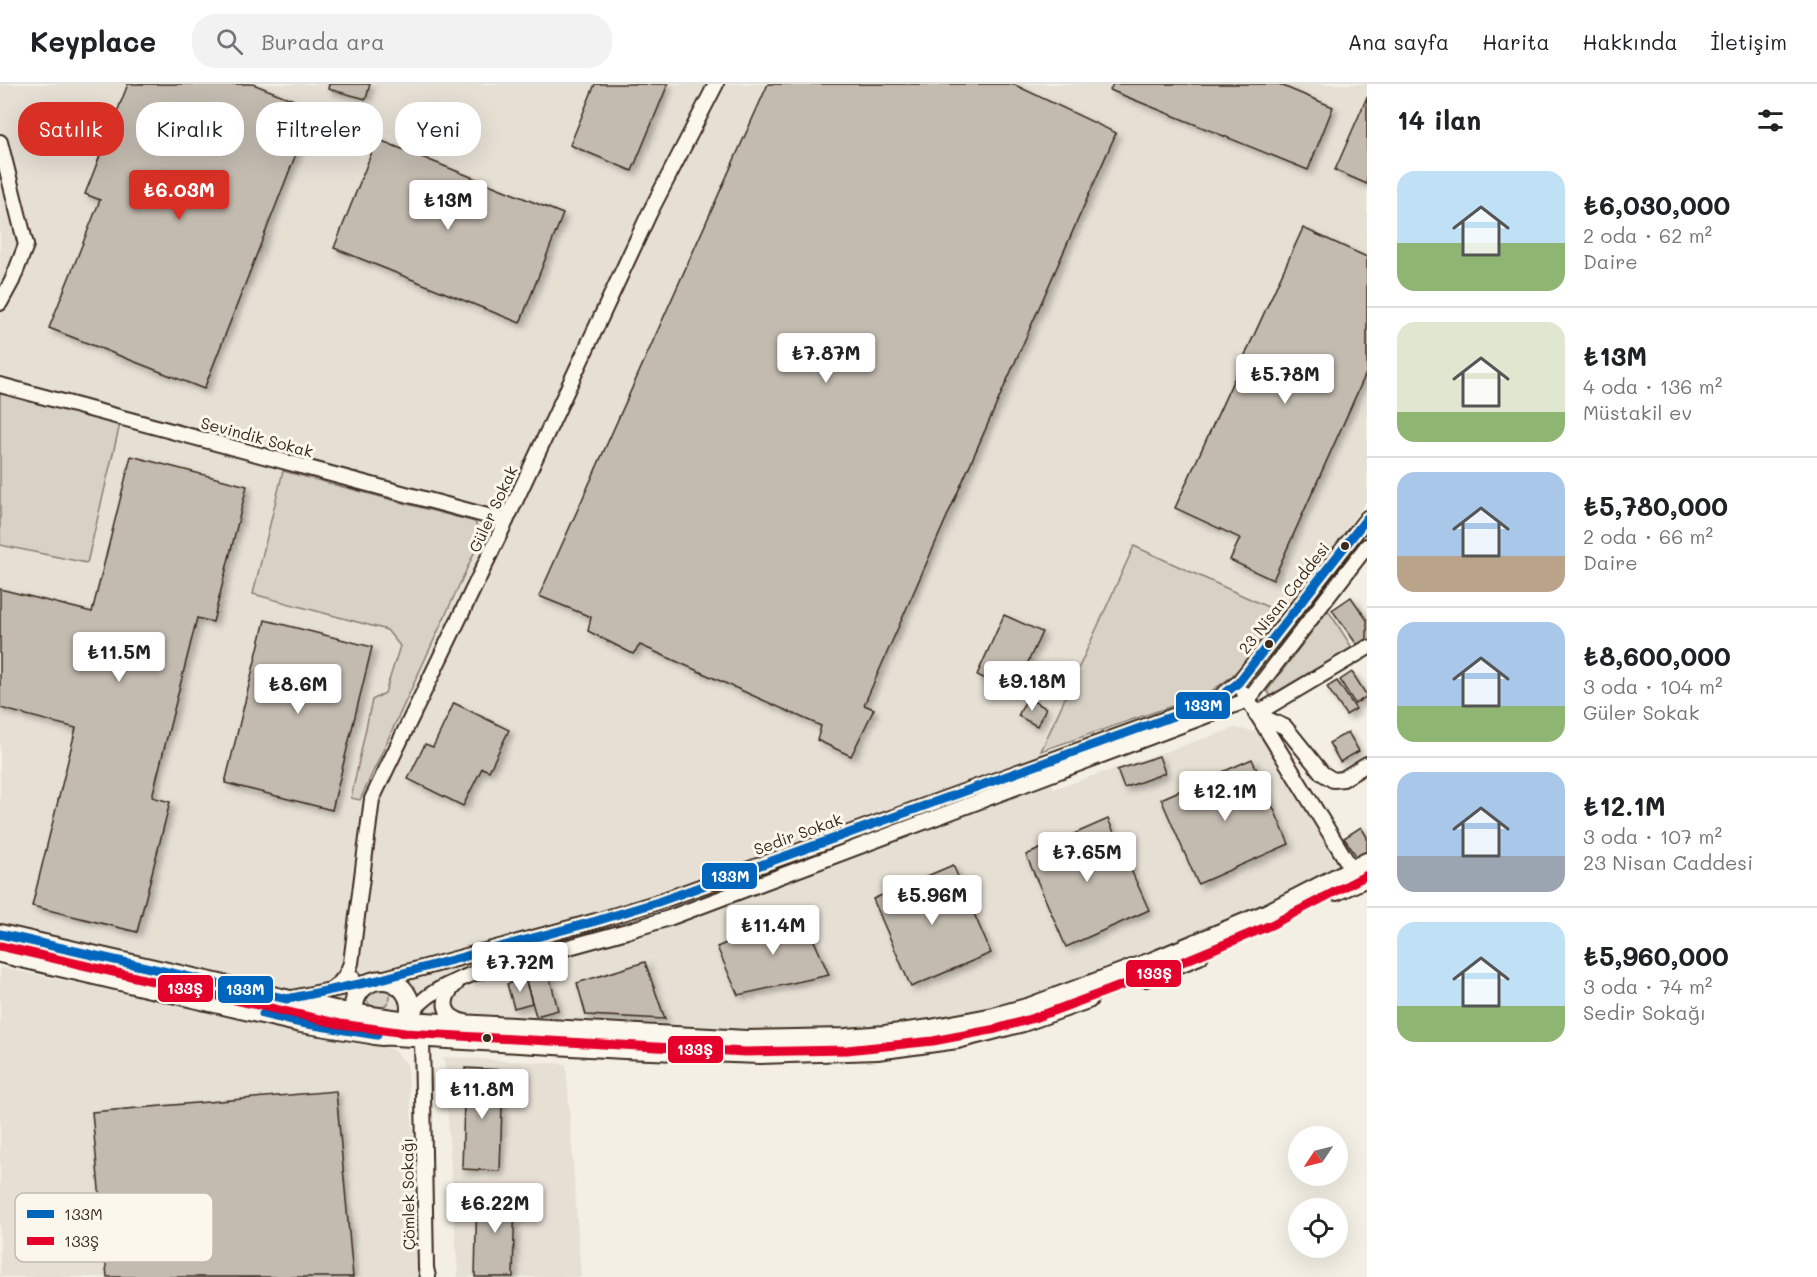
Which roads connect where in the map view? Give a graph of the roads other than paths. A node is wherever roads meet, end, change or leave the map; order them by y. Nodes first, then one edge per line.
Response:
1 (716, 84) edge
2 (0, 142) edge
3 (0, 303) edge
4 (0, 385) edge
5 (1367, 518) edge
6 (506, 521) junction
7 (1367, 546) edge
8 (1367, 648) edge
9 (1238, 683) junction
10 (1248, 700) junction
11 (1256, 714) junction
12 (1365, 768) edge
13 (1361, 873) edge
14 (0, 934) edge
15 (0, 953) edge
16 (351, 963) junction
17 (475, 973) junction
18 (374, 981) junction
19 (353, 986) junction
20 (328, 991) junction
21 (287, 999) junction
22 (355, 1011) junction
23 (410, 1013) junction
24 (482, 1026) junction
25 (426, 1030) junction
26 (377, 1035) junction
27 (428, 1277) edge

1 - 6 street, Güler Sokak
2 - 3 street
4 - 6 street, Sevindik Sokak
5 - 9 street, 23 Nisan Caddesi
6 - 16 street, Güler Sokak
7 - 10 street, 23 Nisan Caddesi
8 - 11 street
9 - 10 street
9 - 18 street, Sedir Sokak
10 - 11 street
10 - 17 street
11 - 12 street
11 - 13 street
13 - 24 main road
13 - 25 main road
14 - 21 main road
15 - 26 main road
16 - 18 street
16 - 19 street
16 - 20 street
17 - 23 street
17 - 24 street
18 - 19 street, Sedir Sokak
18 - 22 main road
18 - 23 main road
19 - 20 street, Sedir Sokak
19 - 22 street
20 - 21 street, Sedir Sokak
21 - 22 main road
22 - 23 main road
22 - 26 main road
23 - 25 main road
23 - 26 main road
24 - 25 main road
25 - 26 main road
25 - 27 street, Çömlek Sokağı

